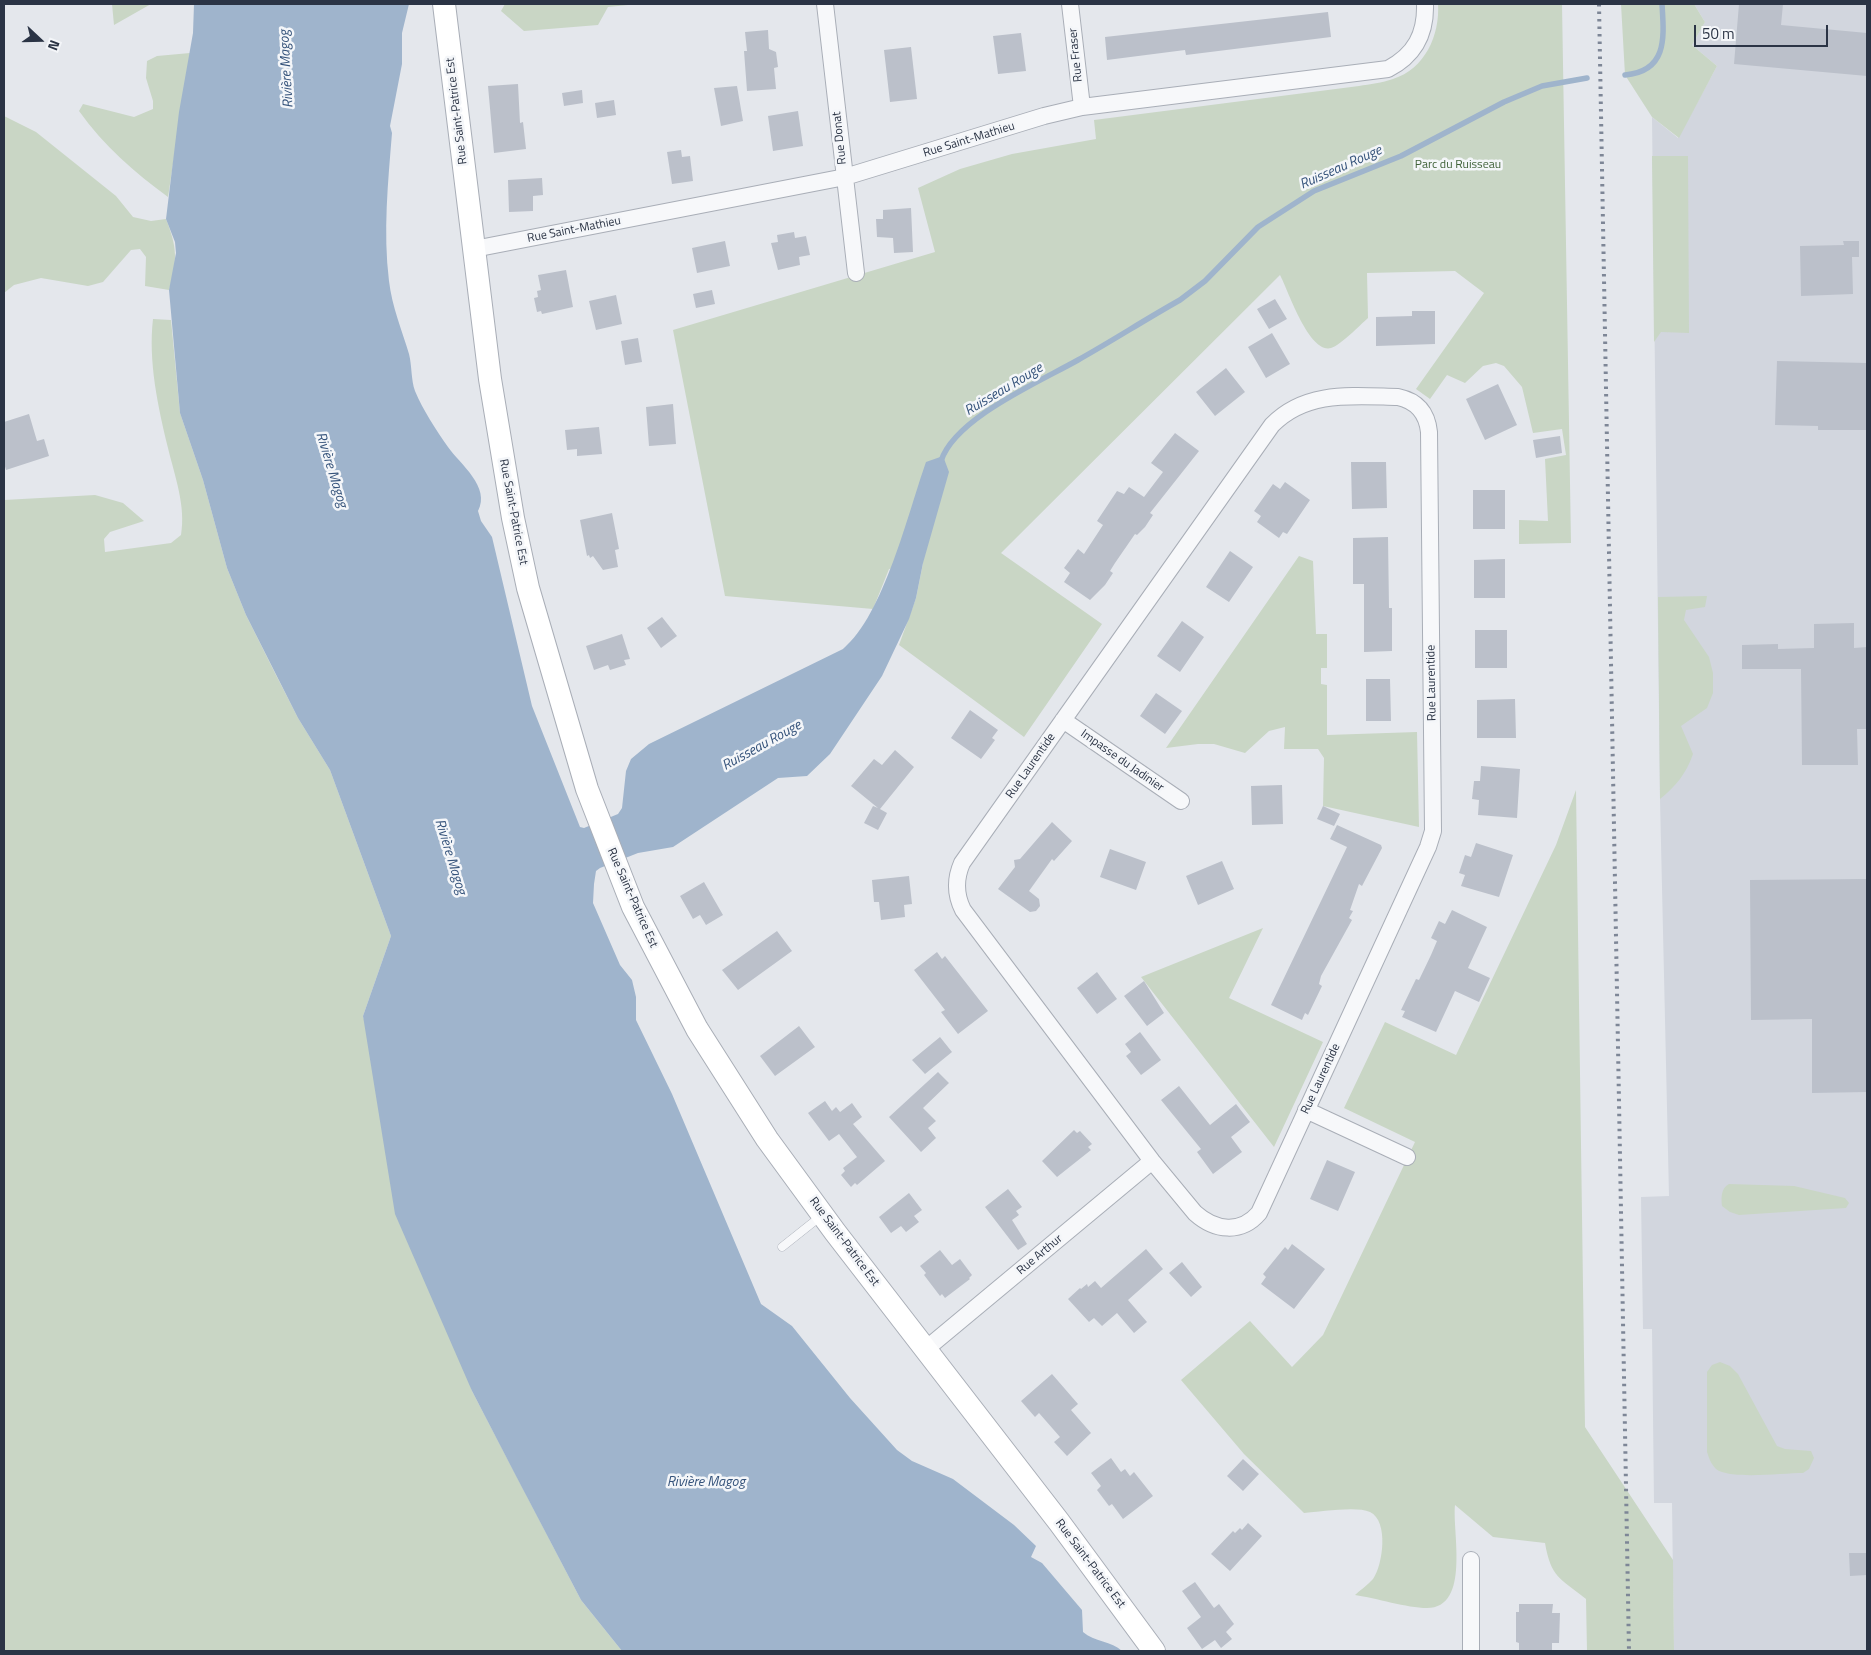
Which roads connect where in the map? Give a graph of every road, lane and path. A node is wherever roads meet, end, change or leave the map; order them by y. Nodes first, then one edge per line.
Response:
1 (444, 4) edge
2 (825, 4) edge
3 (1070, 4) edge
4 (1425, 4) edge
5 (1082, 107) junction
6 (845, 177) junction
7 (474, 249) junction
8 (856, 273) dead end
9 (1063, 720) junction
10 (1181, 802) dead end
11 (1306, 1110) junction
12 (1407, 1157) dead end
13 (1152, 1161) junction
14 (823, 1215) junction
15 (782, 1247) dead end
16 (926, 1349) junction
17 (1471, 1560) dead end
18 (1154, 1651) edge
19 (1471, 1651) edge

1 - 7 street, Rue Saint-Patrice Est
2 - 6 street, Rue Donat
3 - 5 street, Rue Fraser
4 - 5 street, Rue Saint-Mathieu
5 - 6 street, Rue Saint-Mathieu
6 - 7 street, Rue Saint-Mathieu
6 - 8 street, Rue Donat
7 - 14 street, Rue Saint-Patrice Est
9 - 10 street, Impasse du Jadinier
9 - 11 street, Rue Laurentide
9 - 13 street, Rue Laurentide
11 - 12 street
11 - 13 street, Rue Laurentide
13 - 16 street, Rue Arthur
14 - 15 lane
14 - 16 street, Rue Saint-Patrice Est
16 - 18 street, Rue Saint-Patrice Est
17 - 19 street

